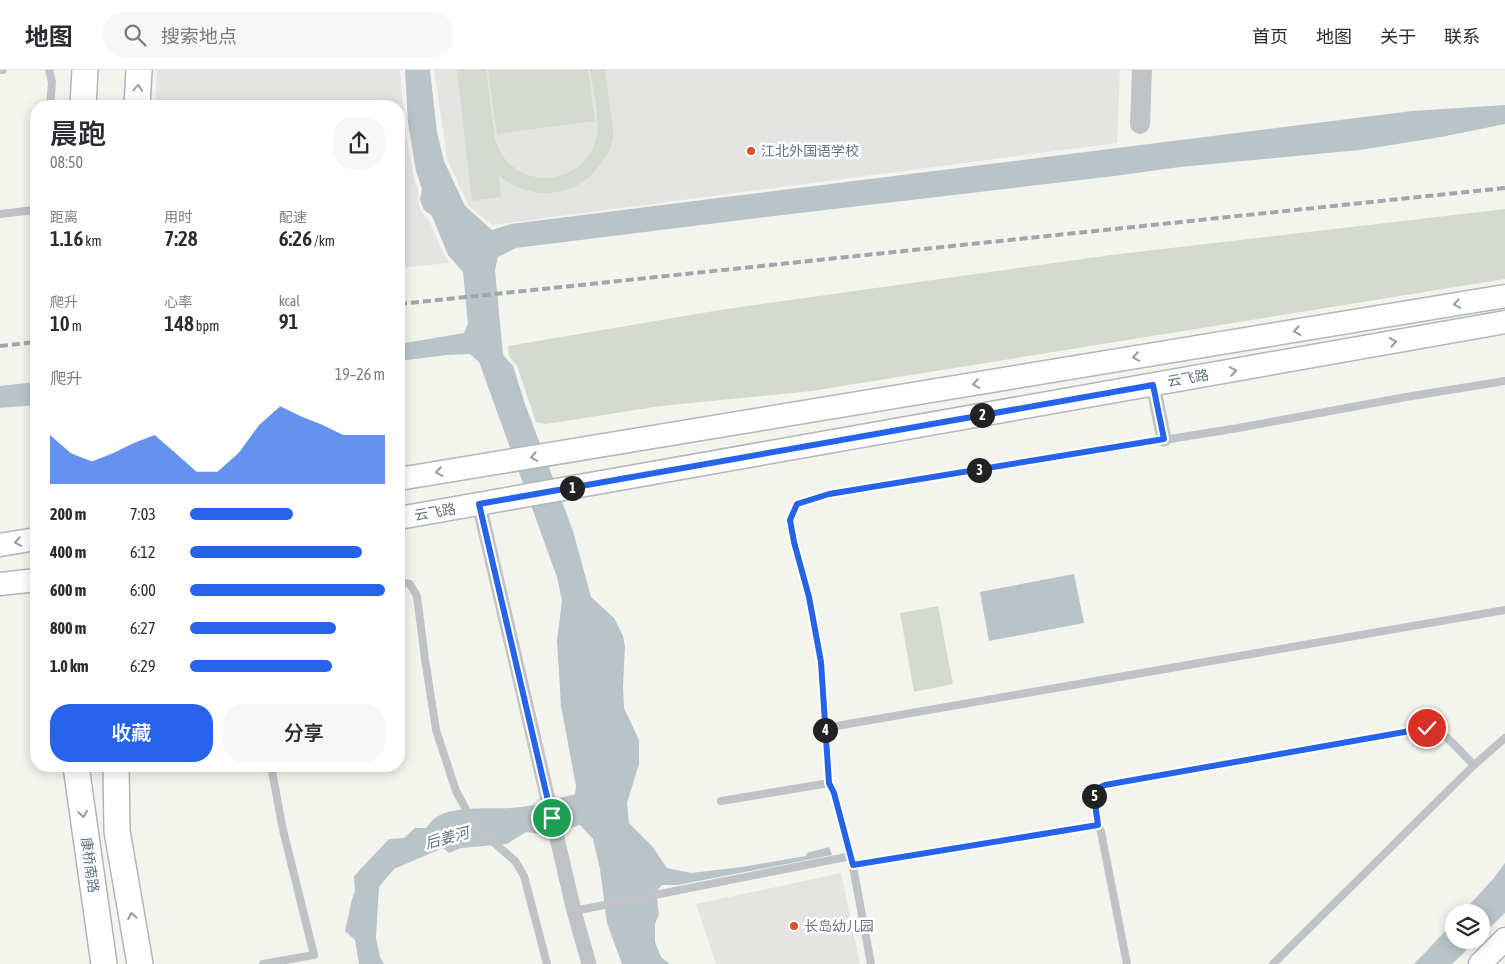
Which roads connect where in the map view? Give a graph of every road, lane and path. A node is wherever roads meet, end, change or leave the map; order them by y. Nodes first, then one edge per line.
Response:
1 (49, 70) edge
2 (85, 70) edge
3 (140, 70) edge
4 (1142, 70) edge
5 (50, 100) edge
6 (83, 100) edge
7 (138, 100) edge
8 (1140, 124) dead end
9 (30, 211) edge
10 (0, 214) edge
11 (1505, 296) edge
12 (1505, 322) edge
13 (1505, 381) edge
14 (1153, 385) junction
15 (1164, 439) junction
16 (405, 478) edge
17 (488, 502) junction
18 (405, 517) edge
19 (30, 540) edge
20 (0, 545) edge
21 (30, 581) edge
22 (405, 583) edge
23 (0, 584) edge
24 (1505, 610) edge
25 (825, 728) junction
26 (1505, 738) edge
27 (1474, 765) junction
28 (77, 772) edge
29 (116, 772) edge
30 (272, 772) edge
31 (829, 783) junction
32 (722, 801) dead end
33 (1098, 825) junction
34 (851, 856) junction
35 (853, 865) junction
36 (574, 911) junction
37 (1505, 939) edge
38 (104, 964) edge
39 (140, 964) edge
40 (262, 964) edge
41 (547, 964) edge
42 (590, 964) edge
43 (871, 964) edge
44 (1127, 964) edge
45 (1273, 964) edge
46 (1480, 964) edge

1 - 5 lane
2 - 6 main road
7 -> 3 main road
4 - 8 street
9 - 10 lane
11 -> 16 main road, 云飞路
14 -> 12 main road, 云飞路
13 - 15 lane
14 - 15 street
14 - 17 main road, 云飞路
15 - 25 lane
17 - 18 main road, 云飞路
17 - 36 street
19 -> 20 main road
21 - 23 main road
22 - 41 lane
24 - 25 lane
25 - 31 lane
26 - 27 lane
27 - 33 lane
27 - 45 lane
28 -> 38 main road, 康桥南路
39 -> 29 main road
30 - 40 lane
31 - 32 lane
31 - 34 lane
33 - 35 lane
33 - 44 lane
34 - 35 lane
34 - 36 lane
35 - 43 lane
36 - 42 street
37 - 46 main road

